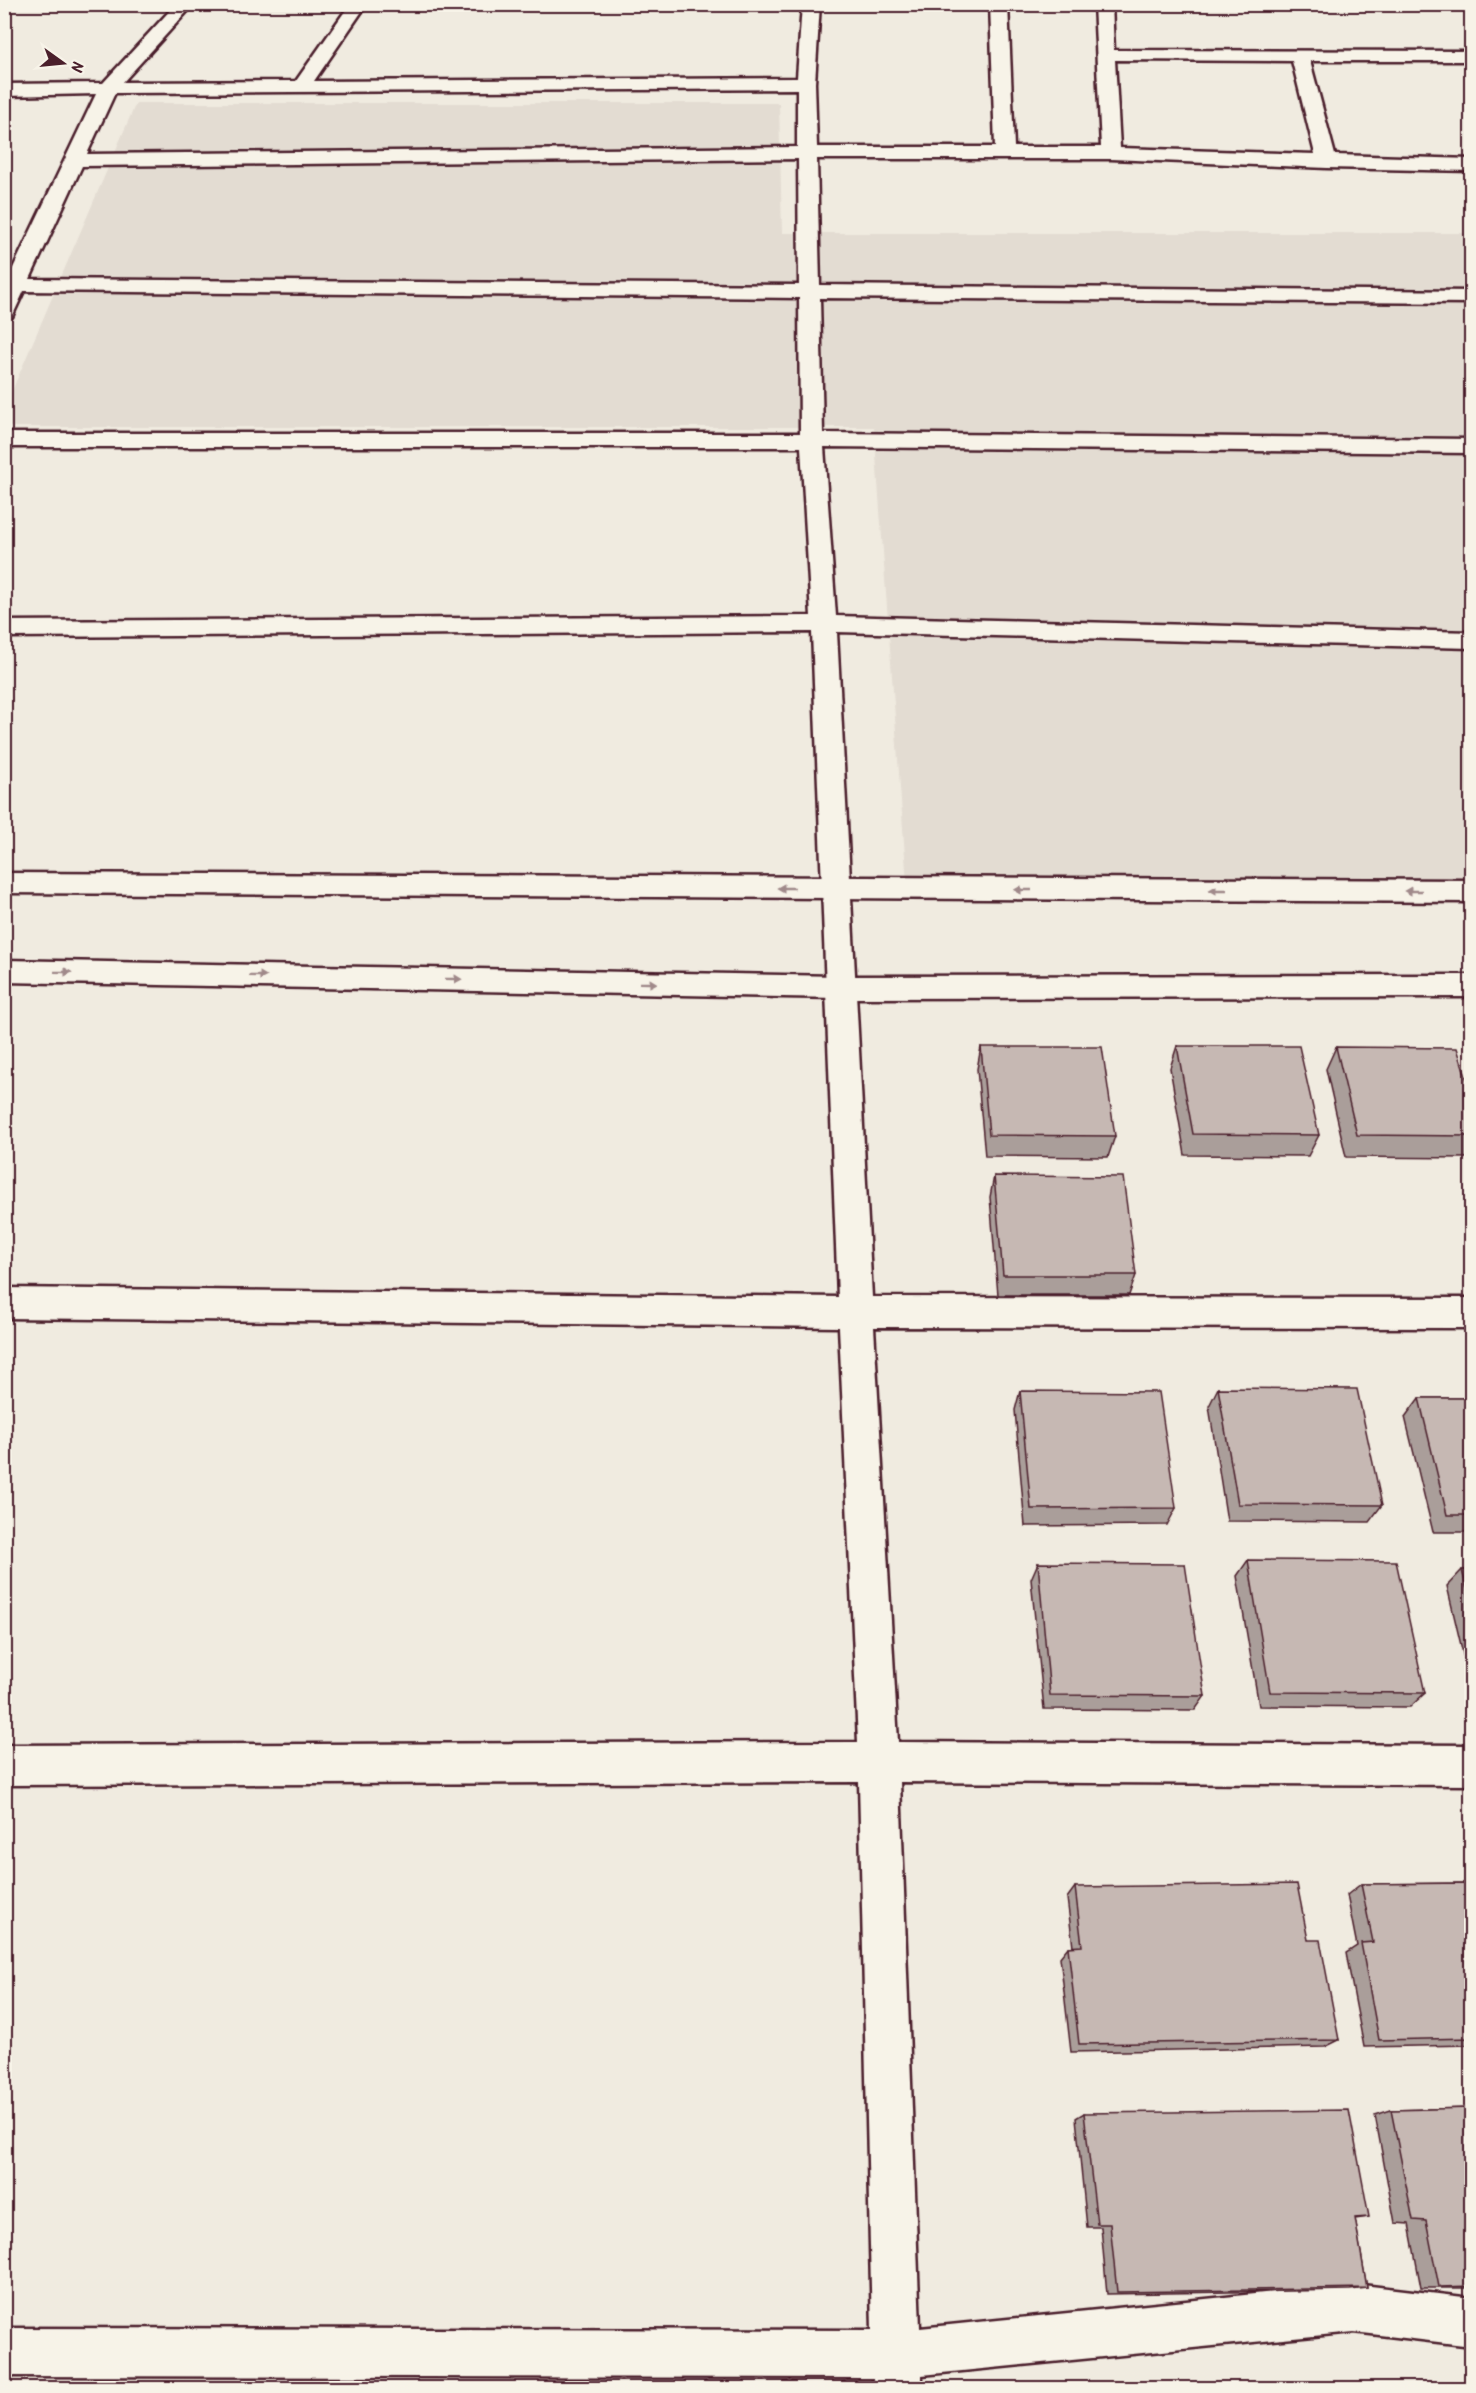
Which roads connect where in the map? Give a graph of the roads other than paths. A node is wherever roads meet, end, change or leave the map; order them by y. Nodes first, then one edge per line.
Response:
1 (186, 4) edge
2 (359, 4) edge
3 (811, 4) edge
4 (999, 4) edge
5 (1103, 4) edge
6 (1106, 55) junction
7 (1300, 56) junction
8 (1472, 56) edge
9 (806, 82) junction
10 (301, 87) junction
11 (108, 88) junction
12 (4, 90) edge
13 (809, 153) junction
14 (1005, 153) junction
15 (1111, 153) junction
16 (76, 160) junction
17 (1327, 162) junction
18 (1472, 165) edge
19 (16, 285) junction
20 (809, 291) junction
21 (1472, 297) edge
22 (4, 312) edge
23 (4, 440) edge
24 (812, 440) junction
25 (1472, 446) edge
26 (824, 624) junction
27 (4, 628) edge
28 (1472, 640) edge
29 (4, 883) edge
30 (835, 889) junction
31 (1472, 891) edge
32 (4, 970) edge
33 (1472, 986) edge
34 (839, 987) junction
35 (4, 1303) edge
36 (856, 1312) junction
37 (1472, 1313) edge
38 (879, 1762) junction
39 (4, 1765) edge
40 (1472, 1765) edge
41 (1472, 2322) edge
42 (4, 2352) edge
43 (897, 2371) edge

1 - 11 street
2 - 10 street
3 - 9 street
4 - 14 street
5 - 6 street
6 - 7 street
6 - 15 street
7 - 8 street
7 - 17 street
9 - 10 street
9 - 13 street
10 - 11 street
11 - 12 street
11 - 16 street
13 - 14 street
13 - 16 street
13 - 20 street
14 - 15 street
15 - 17 street
16 - 19 street
17 - 18 street
19 - 20 street
19 - 22 street
20 - 21 street
20 - 24 street
23 - 24 street
24 - 25 street
24 - 26 street
26 - 27 street
26 - 28 street
26 - 30 street
30 -> 29 street
31 -> 30 street
30 - 34 street
32 -> 34 street
33 - 34 street
34 - 36 street
35 - 36 street
36 - 37 street
36 - 38 street
38 - 39 street
38 - 40 street
38 - 43 street
41 - 43 street
42 - 43 street

